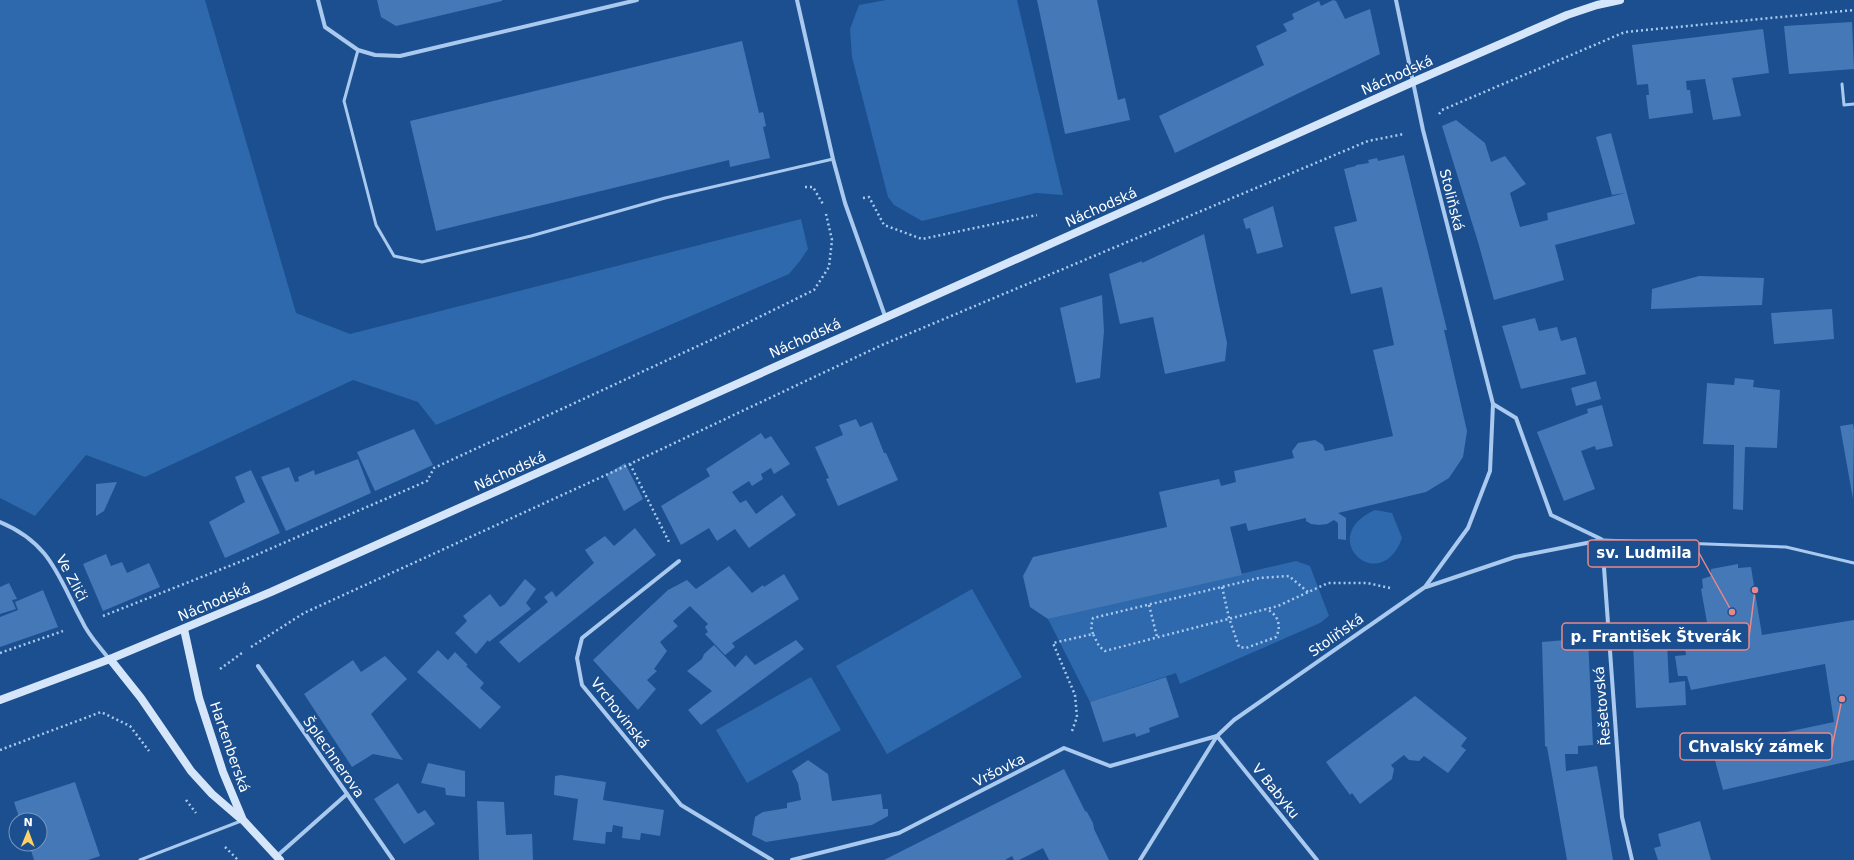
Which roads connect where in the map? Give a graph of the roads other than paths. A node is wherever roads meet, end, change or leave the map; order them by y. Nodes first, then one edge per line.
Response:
1 (318, 0) edge
2 (637, 0) edge
3 (797, 0) edge
4 (1396, 0) edge
5 (1620, 0) edge
6 (1596, 3) edge
7 (358, 50) junction
8 (1413, 82) junction
9 (1842, 84) dead end
10 (1854, 104) edge
11 (833, 159) junction
12 (885, 316) junction
13 (1493, 404) junction
14 (0, 522) edge
15 (1602, 540) junction
16 (679, 561) road end
17 (1854, 563) edge
18 (1425, 587) junction
19 (184, 629) junction
20 (110, 659) junction
21 (258, 666) dead end
22 (0, 700) edge
23 (1217, 736) junction
24 (347, 794) junction
25 (243, 820) junction
26 (278, 858) edge
27 (140, 860) edge
28 (393, 860) edge
29 (772, 860) edge
30 (792, 860) edge
31 (1140, 860) edge
32 (1318, 860) edge
33 (1632, 860) edge

1 - 7 street
2 - 7 street
3 - 11 street
4 - 8 street, Stoliňská
5 - 6 main road, Náchodská
6 - 8 main road, Náchodská
7 - 11 lane
8 - 12 main road, Náchodská
8 - 13 street, Stoliňská
9 - 10 lane
11 - 12 street
12 - 19 main road, Náchodská
13 - 15 street
13 - 18 street, Stoliňská
14 - 20 street, Ve Zliči
15 - 17 lane
15 - 18 street
15 - 33 street, Řešetovská
16 - 29 street, Vrchovinská
18 - 23 street, Stoliňská
19 - 20 main road, Náchodská
19 - 25 main road, Hartenberská
20 - 22 main road, Náchodská
20 - 25 main road
21 - 24 street, Šplechnerova
23 - 30 street, Vršovka
23 - 31 street, Stoliňská
23 - 32 street, V Babyku
24 - 26 street
24 - 28 street, Šplechnerova
25 - 26 main road, Hartenberská
25 - 27 lane

